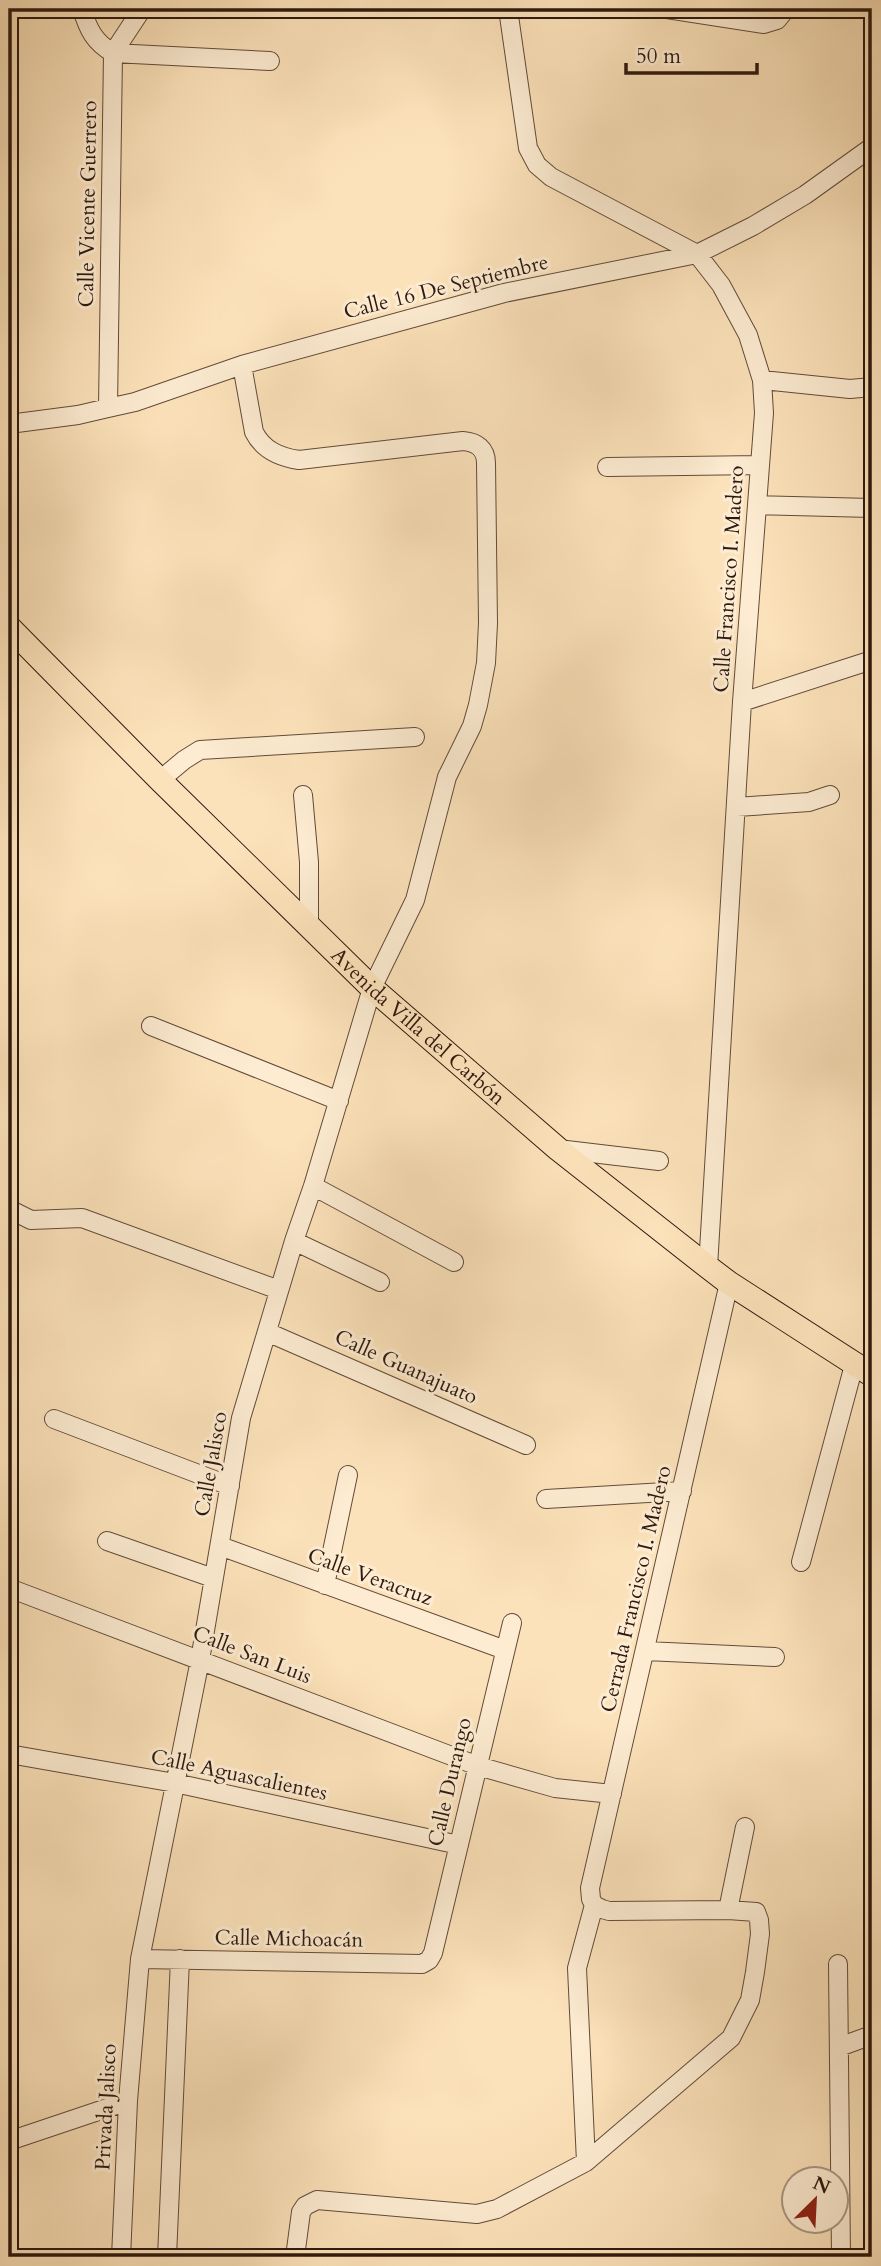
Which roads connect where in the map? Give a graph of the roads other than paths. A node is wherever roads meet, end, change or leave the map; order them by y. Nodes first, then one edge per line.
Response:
1 (82, 9) edge
2 (142, 9) edge
3 (508, 9) edge
4 (667, 9) edge
5 (786, 9) edge
6 (113, 53) junction
7 (270, 61) dead end
8 (872, 147) edge
9 (697, 254) junction
10 (242, 365) junction
11 (762, 380) junction
12 (872, 387) edge
13 (108, 408) junction
14 (9, 424) edge
15 (760, 464) junction
16 (607, 467) dead end
17 (757, 505) junction
18 (872, 508) edge
19 (9, 627) edge
20 (872, 660) edge
21 (743, 702) junction
22 (415, 737) dead end
23 (160, 780) junction
24 (303, 795) dead end
25 (830, 796) dead end
26 (737, 807) junction
27 (309, 925) junction
28 (372, 988) junction
29 (151, 1026) dead end
30 (339, 1101) junction
31 (558, 1149) junction
32 (659, 1161) dead end
33 (313, 1186) junction
34 (9, 1209) edge
35 (293, 1241) junction
36 (454, 1262) dead end
37 (708, 1267) junction
38 (380, 1282) dead end
39 (729, 1283) junction
40 (279, 1290) junction
41 (267, 1332) junction
42 (863, 1370) edge
43 (54, 1419) dead end
44 (526, 1445) dead end
45 (348, 1475) dead end
46 (230, 1486) junction
47 (682, 1491) junction
48 (546, 1499) dead end
49 (107, 1541) dead end
50 (220, 1546) junction
51 (801, 1562) dead end
52 (213, 1578) junction
53 (325, 1585) junction
54 (9, 1588) edge
55 (512, 1623) dead end
56 (505, 1650) junction
57 (646, 1651) junction
58 (775, 1657) dead end
59 (200, 1660) junction
60 (9, 1754) edge
61 (478, 1766) junction
62 (174, 1783) junction
63 (612, 1794) junction
64 (745, 1827) dead end
65 (459, 1846) junction
66 (594, 1905) junction
67 (728, 1910) junction
68 (433, 1953) joint
69 (139, 1959) junction
70 (180, 1959) junction
71 (838, 1964) dead end
72 (872, 2035) edge
73 (839, 2048) junction
74 (128, 2101) junction
75 (9, 2141) edge
76 (586, 2162) junction
77 (121, 2257) edge
78 (167, 2257) edge
79 (295, 2257) edge
80 (841, 2257) edge

1 - 6 street
2 - 6 street
3 - 9 street, Calle Francisco I. Madero
4 - 5 street
6 - 7 street
6 - 13 street, Calle Vicente Guerrero
8 - 9 street, Calle 16 De Septiembre
9 - 10 street, Calle 16 De Septiembre
9 - 11 street, Calle Francisco I. Madero
10 - 13 street, Calle 16 De Septiembre
10 - 28 street, Calle Jalisco
11 - 12 street
11 - 15 street, Calle Francisco I. Madero
13 - 14 street, Calle 16 De Septiembre
15 - 16 street
15 - 17 street, Calle Francisco I. Madero
17 - 18 street
17 - 21 street, Calle Francisco I. Madero
19 - 23 main road, Avenida Villa del Carbón
20 - 21 street
21 - 26 street, Calle Francisco I. Madero
22 - 23 street
23 - 27 main road, Avenida Villa del Carbón
24 - 27 street
25 - 26 street
26 - 37 street, Calle Francisco I. Madero
27 - 28 main road, Avenida Villa del Carbón
28 - 30 street, Calle Jalisco
28 - 31 main road, Avenida Villa del Carbón
29 - 30 street
30 - 33 street, Calle Jalisco
31 - 32 street
31 - 37 main road, Avenida Villa del Carbón
33 - 35 street, Calle Jalisco
33 - 36 street
34 - 40 street
35 - 38 street
35 - 40 street, Calle Jalisco
37 - 39 main road, Avenida Villa del Carbón
39 - 42 main road, Avenida Villa del Carbón
39 - 47 street, Cerrada Francisco I. Madero
40 - 41 street, Calle Jalisco
41 - 44 street, Calle Guanajuato
41 - 46 street, Calle Jalisco
42 - 51 street
43 - 46 street
45 - 53 street
46 - 50 street, Calle Jalisco
47 - 48 street
47 - 57 street, Cerrada Francisco I. Madero
49 - 52 street
50 - 52 street, Calle Jalisco
50 - 53 street, Calle Veracruz
52 - 59 street, Calle Jalisco
53 - 56 street, Calle Veracruz
54 - 59 street, Calle San Luis
55 - 56 street, Calle Durango
56 - 61 street, Calle Durango
57 - 58 street
57 - 63 street, Cerrada Francisco I. Madero
59 - 61 street, Calle San Luis
59 - 62 street, Calle Jalisco
60 - 62 street, Calle Aguascalientes
61 - 63 street, Calle San Luis
61 - 65 street, Calle Durango
62 - 65 street, Calle Aguascalientes
62 - 69 street, Calle Jalisco
63 - 66 street, Cerrada Francisco I. Madero
64 - 67 street
65 - 68 street, Calle Durango
66 - 67 street
66 - 76 street, Cerrada Francisco I. Madero
67 - 76 street
68 - 70 street, Calle Michoacán
69 - 70 street, Calle Michoacán
69 - 74 street, Privada Jalisco
70 - 78 street
71 - 73 street
72 - 73 street
73 - 80 street
74 - 75 street
74 - 77 street, Privada Jalisco
76 - 79 street

